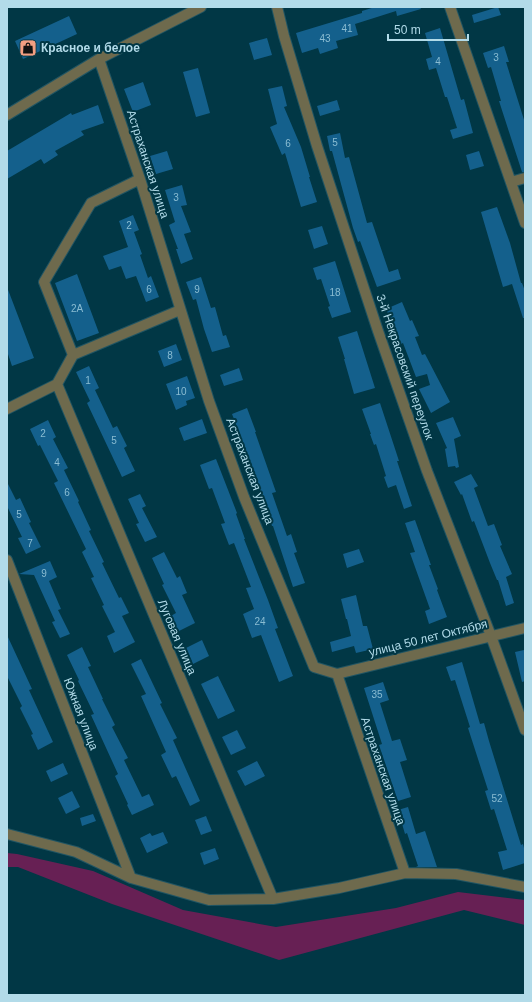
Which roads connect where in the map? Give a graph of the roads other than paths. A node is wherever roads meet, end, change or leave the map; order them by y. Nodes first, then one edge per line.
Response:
1 (201, 7) edge
2 (277, 7) edge
3 (450, 7) edge
4 (99, 59) junction
5 (7, 115) edge
6 (525, 178) edge
7 (140, 179) junction
8 (511, 182) junction
9 (525, 223) edge
10 (180, 310) junction
11 (73, 355) junction
12 (57, 384) junction
13 (7, 409) edge
14 (7, 560) edge
15 (525, 628) edge
16 (491, 636) junction
17 (337, 674) junction
18 (525, 730) edge
19 (7, 834) edge
20 (405, 873) junction
21 (130, 878) junction
22 (525, 887) edge
23 (273, 899) junction

1 - 4 street
2 - 16 street, 3-й Некрасовский переулок
3 - 8 street
4 - 5 street
4 - 7 street, Астраханская улица
6 - 8 street
7 - 10 street, Астраханская улица
7 - 11 street
8 - 9 street
10 - 11 street
10 - 17 street, Астраханская улица
11 - 12 street
12 - 13 street
12 - 23 street, Луговая улица
14 - 21 street, Южная улица
15 - 16 street, улица 50 лет Октября
16 - 17 street, улица 50 лет Октября
16 - 18 street, 3-й Некрасовский переулок
17 - 20 street, Астраханская улица
19 - 21 street
20 - 22 street
20 - 23 street
21 - 23 street

